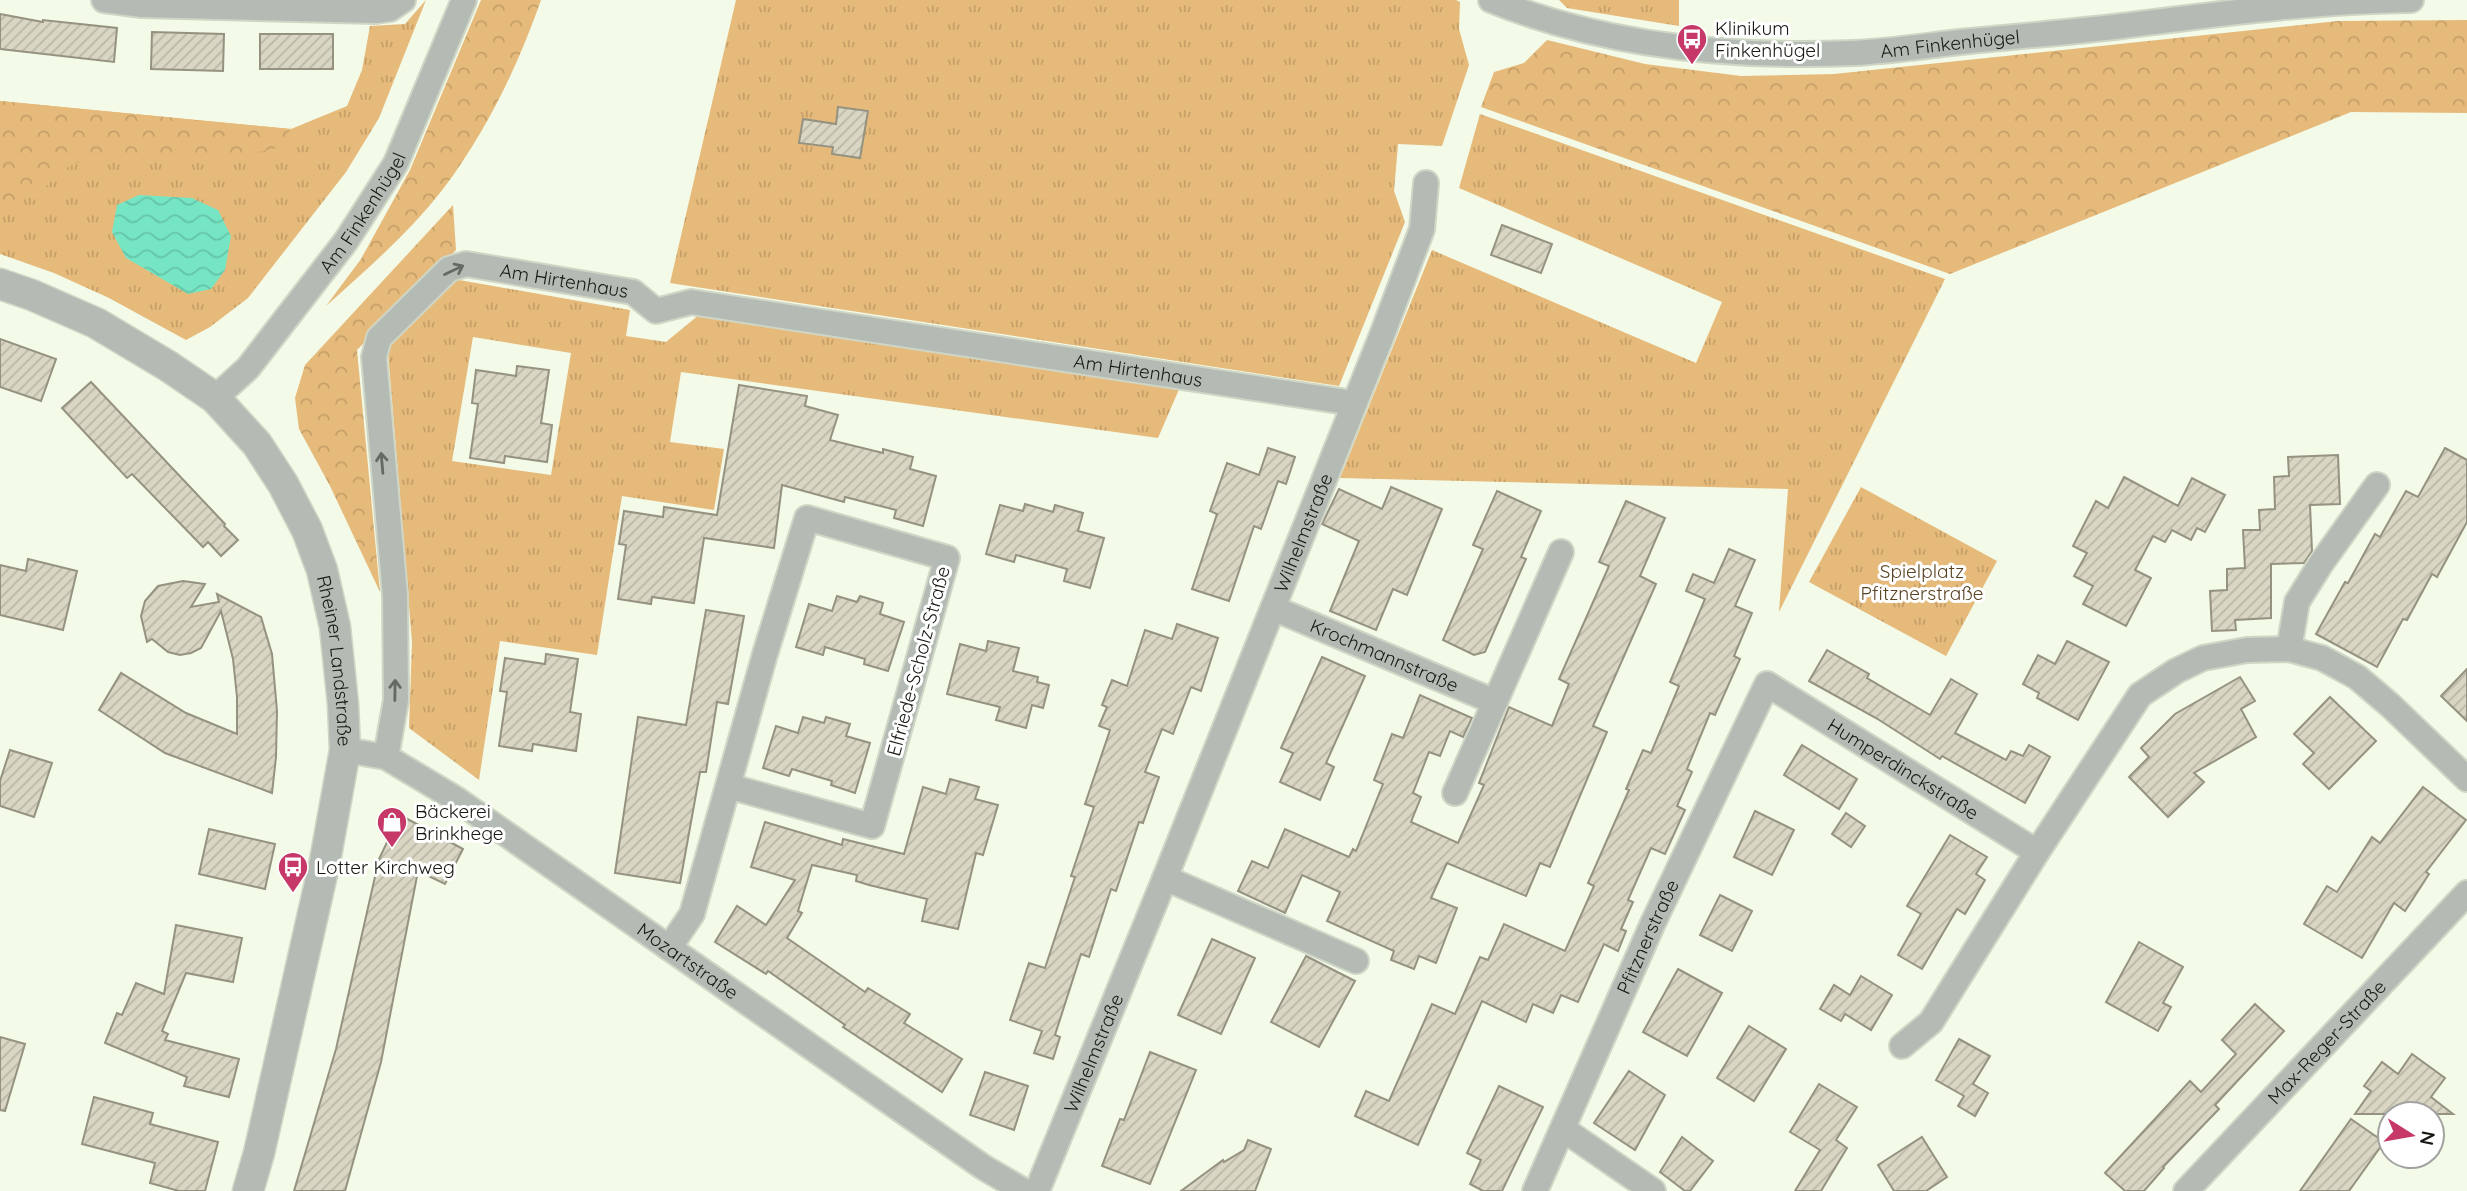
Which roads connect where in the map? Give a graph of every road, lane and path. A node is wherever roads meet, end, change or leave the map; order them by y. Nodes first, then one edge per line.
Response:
1 (104, 0) edge
2 (464, 0) edge
3 (1491, 0) edge
4 (2411, 0) edge
5 (397, 4) edge
6 (1426, 183) dead end
7 (0, 284) edge
8 (215, 398) junction
9 (1353, 403) junction
10 (2377, 485) dead end
11 (1561, 552) dead end
12 (1273, 608) junction
13 (2289, 649) junction
14 (1767, 684) joint
15 (1495, 702) junction
16 (345, 750) junction
17 (386, 757) junction
18 (2467, 779) edge
19 (728, 786) junction
20 (1455, 793) dead end
21 (2037, 852) junction
22 (1166, 878) junction
23 (2467, 892) edge
24 (669, 948) junction
25 (1356, 961) dead end
26 (1902, 1046) dead end
27 (1563, 1129) junction
28 (247, 1191) edge
29 (1024, 1191) edge
30 (1037, 1191) edge
31 (1535, 1191) edge
32 (1653, 1191) edge
33 (2186, 1191) edge

1 - 5 street
2 - 8 street, Am Finkenhügel
3 - 4 street, Am Finkenhügel
6 - 9 street, Wilhelmstraße
7 - 8 street, Rheiner Landstraße
8 - 16 street, Rheiner Landstraße
9 - 12 street, Wilhelmstraße
17 -> 9 street, Am Hirtenhaus
10 - 13 street
11 - 15 street
12 - 15 street, Krochmannstraße
12 - 22 street, Wilhelmstraße
13 - 18 street
13 - 21 street
14 - 21 street, Humperdinckstraße
14 - 27 street, Pfitznerstraße
15 - 20 street
16 - 17 street, Mozartstraße
16 - 28 street, Rheiner Landstraße
17 - 24 street, Mozartstraße
19 - 19 street, Elfriede-Scholz-Straße
19 - 24 street, Elfriede-Scholz-Straße
21 - 26 street
22 - 25 street
22 - 30 street, Wilhelmstraße
23 - 33 street, Max-Reger-Straße
24 - 29 street, Mozartstraße
27 - 31 street, Pfitznerstraße
27 - 32 street

